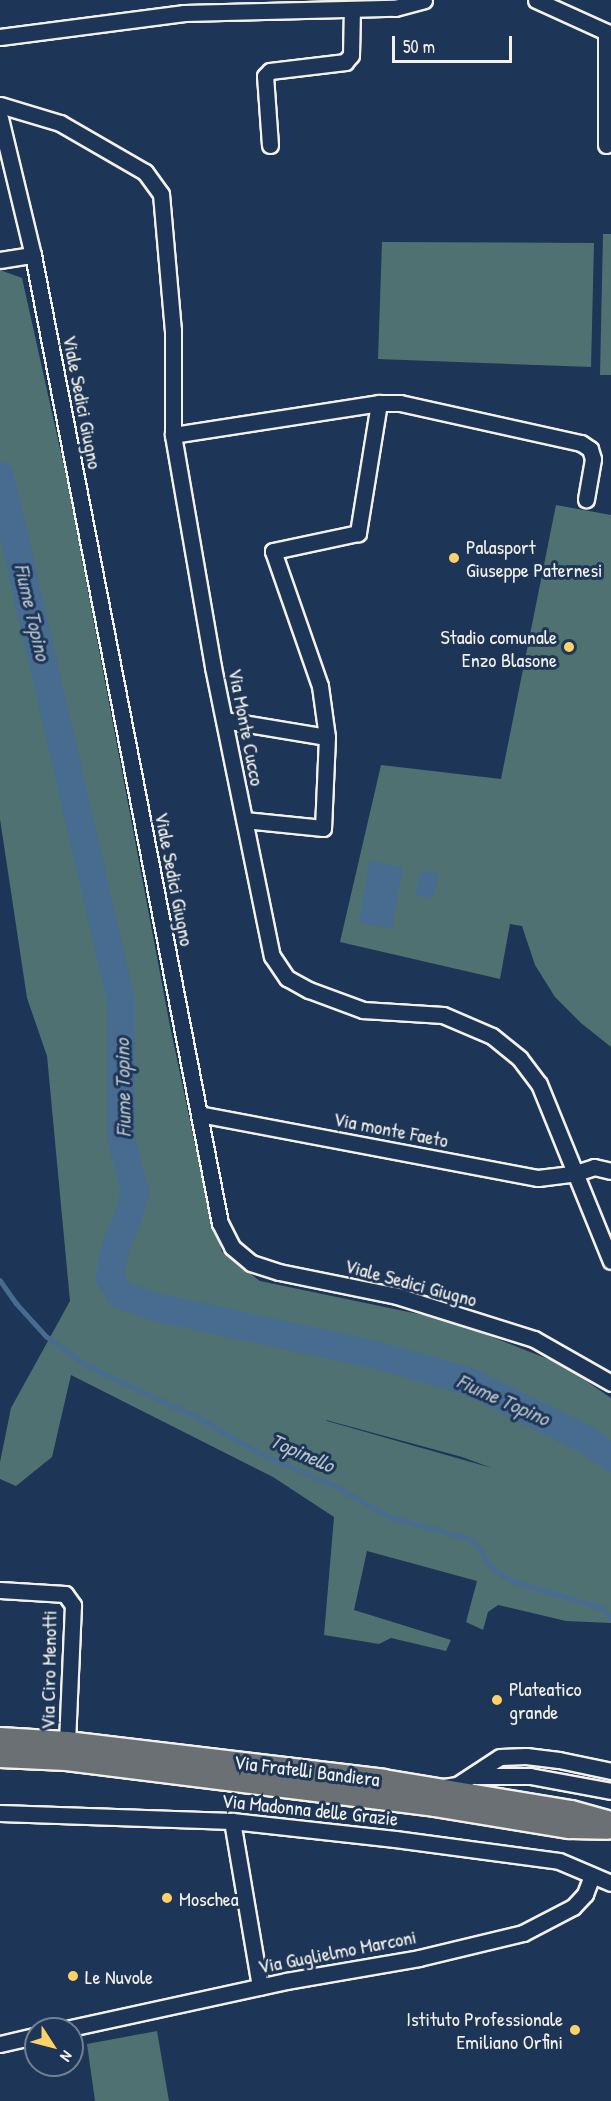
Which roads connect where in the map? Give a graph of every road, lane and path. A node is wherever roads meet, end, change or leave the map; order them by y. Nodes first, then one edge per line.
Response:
1 (424, 0) edge
2 (536, 0) edge
3 (352, 9) junction
4 (609, 33) edge
5 (0, 37) edge
6 (0, 105) edge
7 (0, 118) edge
8 (270, 145) dead end
9 (606, 145) dead end
10 (33, 255) junction
11 (0, 260) edge
12 (379, 403) junction
13 (173, 435) junction
14 (586, 499) dead end
15 (224, 720) junction
16 (327, 736) junction
17 (244, 820) junction
18 (199, 1114) junction
19 (611, 1171) edge
20 (576, 1173) junction
21 (611, 1261) edge
22 (611, 1383) edge
23 (0, 1590) edge
24 (0, 1738) edge
25 (67, 1742) junction
26 (0, 1757) edge
27 (611, 1771) edge
28 (475, 1776) junction
29 (438, 1788) junction
30 (611, 1791) edge
31 (0, 1813) edge
32 (232, 1821) junction
33 (611, 1822) edge
34 (611, 1829) edge
35 (592, 1875) junction
36 (611, 1883) edge
37 (260, 1987) junction
38 (84, 2025) edge
39 (24, 2039) edge
40 (0, 2044) edge

1 - 3 street
2 - 4 street
3 - 5 street
3 - 8 street
4 - 9 street
6 - 13 street, Via Monte Cucco
7 - 10 street, Viale Sedici Giugno
10 - 11 street
10 - 18 street, Viale Sedici Giugno
12 - 13 street
12 - 14 street
12 - 16 street
13 - 15 street, Via Monte Cucco
15 - 16 street
15 - 17 street, Via Monte Cucco
16 - 17 street
17 - 20 street, Via Monte Cucco
18 - 20 street, Via monte Faeto
18 - 22 street, Viale Sedici Giugno
19 - 20 street, Via monte Faeto
20 - 21 street, Via Monte Cucco
23 - 25 street, Via Ciro Menotti
24 - 25 main road, Via Fratelli Bandiera
25 - 29 main road, Via Fratelli Bandiera
26 - 34 main road, Via Fratelli Bandiera
27 - 28 street
28 - 29 street
28 - 30 street
29 - 33 main road, Via Fratelli Bandiera
31 - 32 street, Via Madonna delle Grazie
32 - 35 street, Via Madonna delle Grazie
32 - 37 street
35 - 36 street, Via Madonna delle Grazie
35 - 37 street, Via Guglielmo Marconi
37 - 38 street, Via Guglielmo Marconi
39 - 40 street

